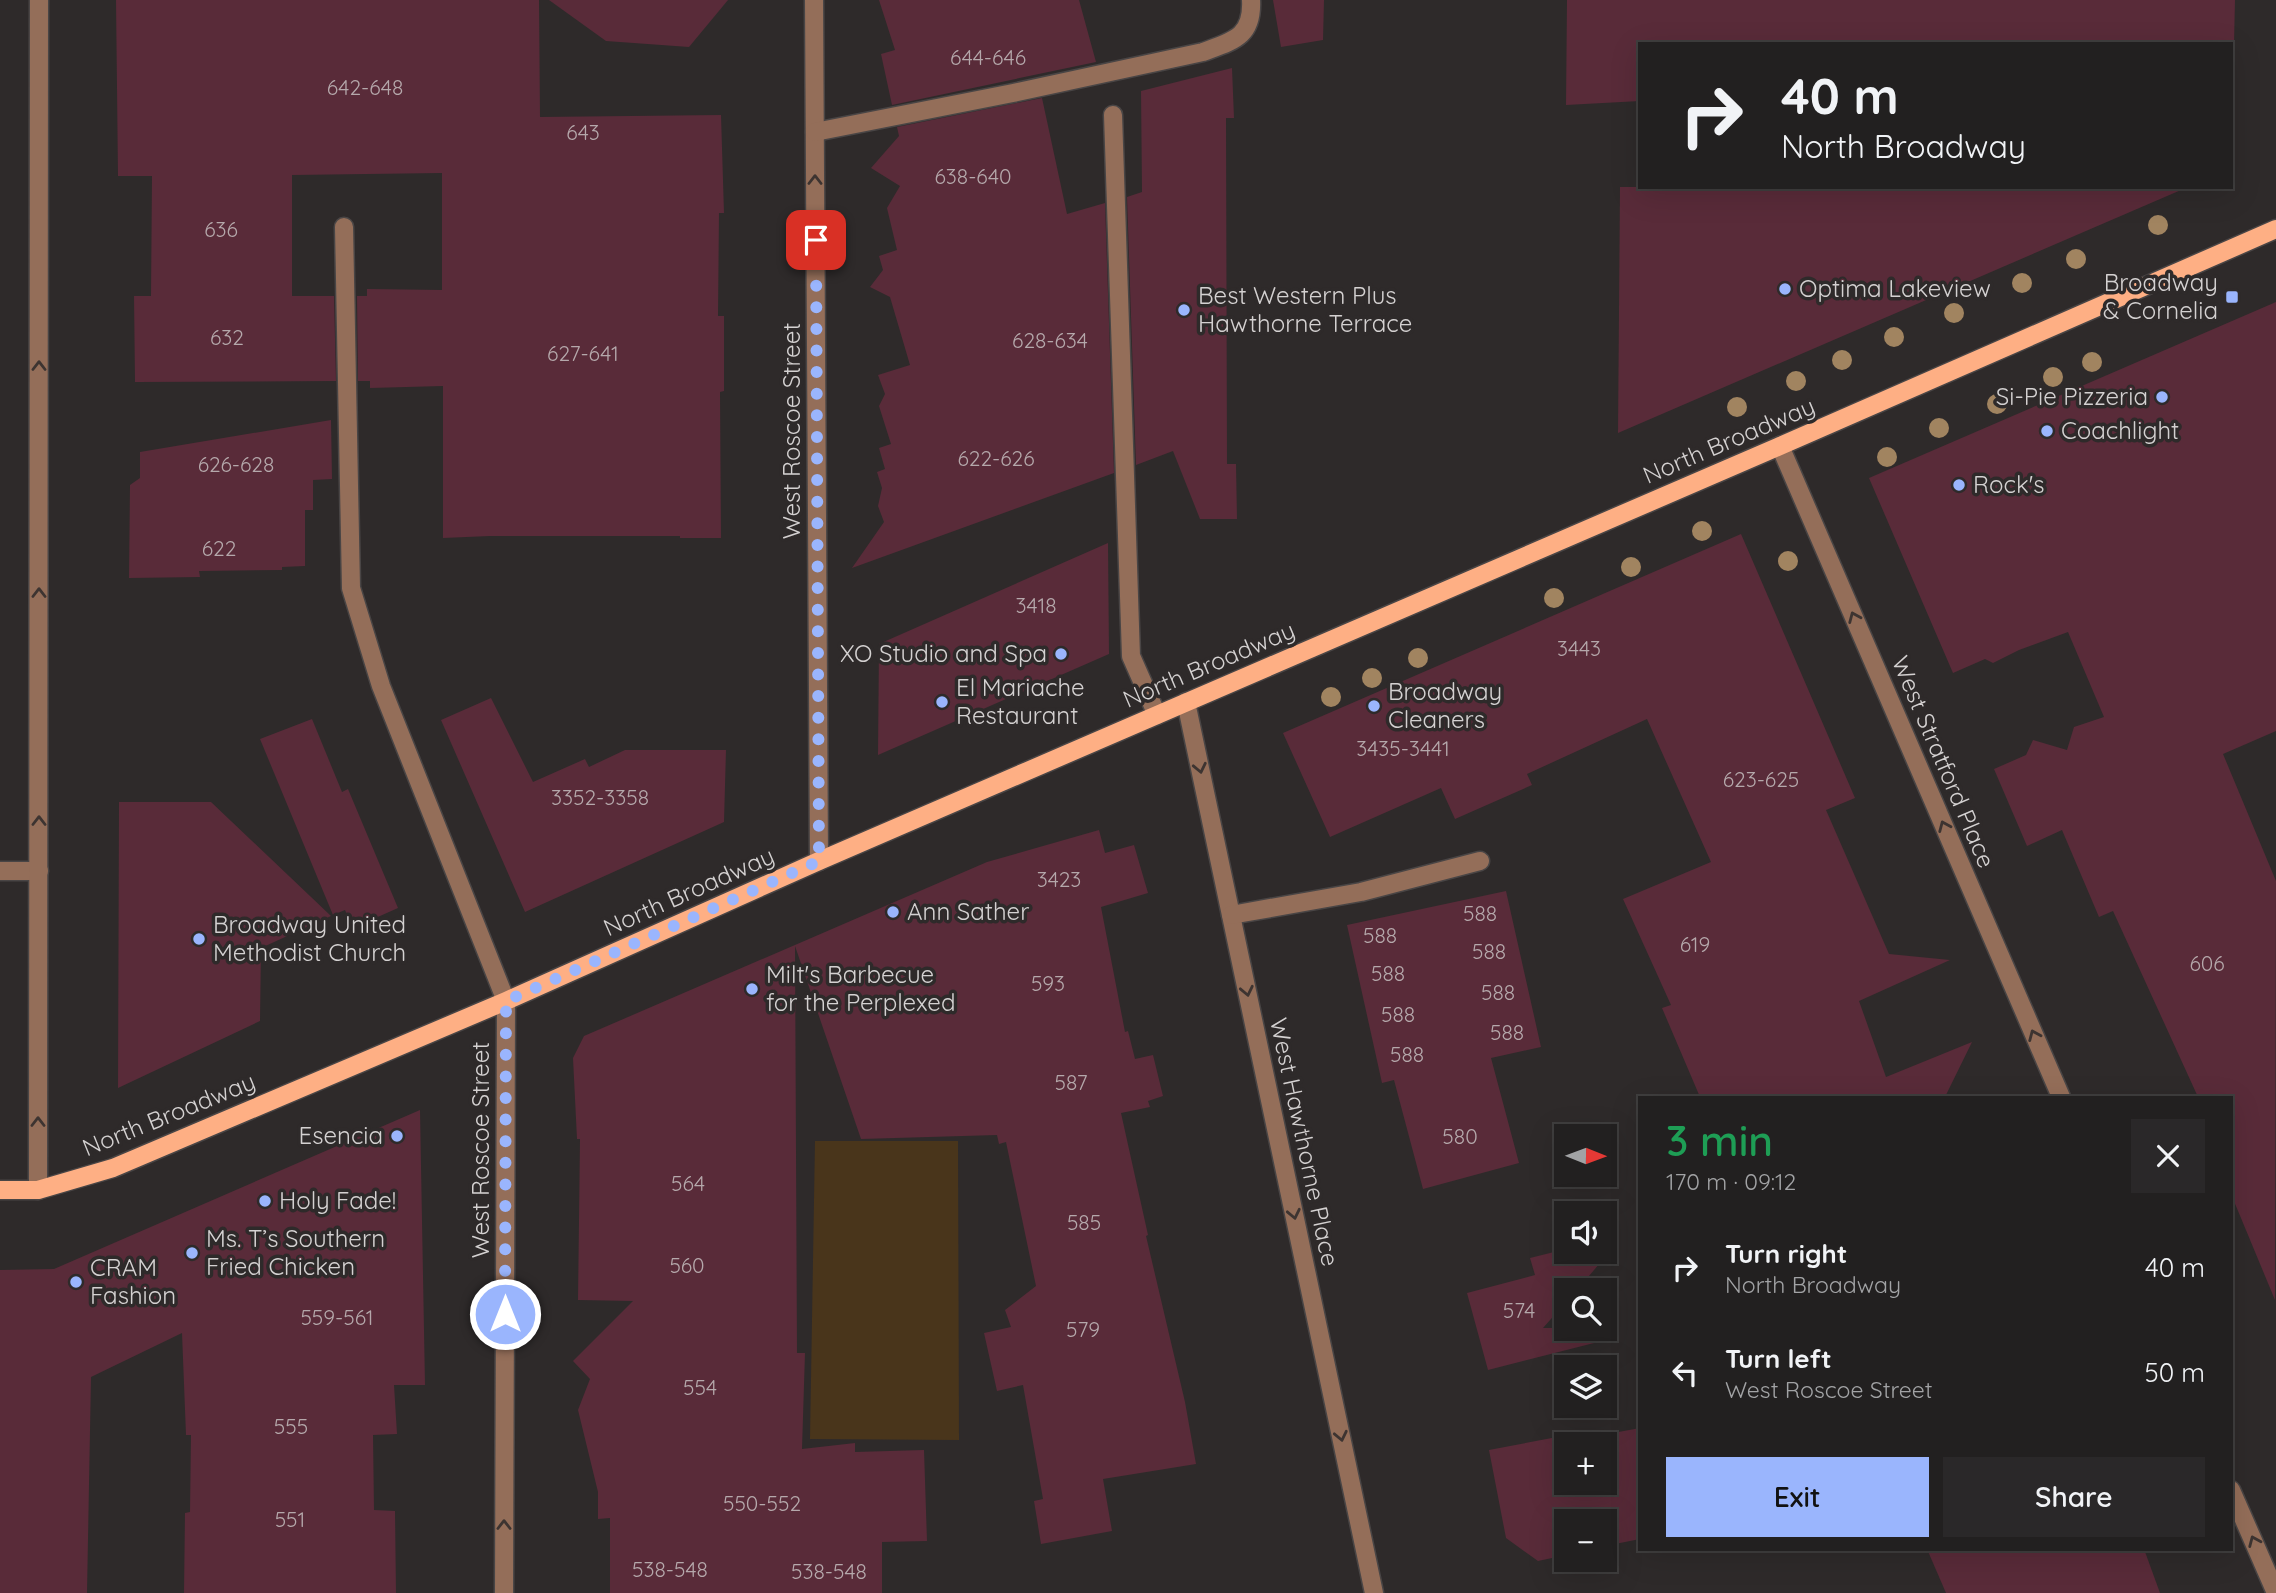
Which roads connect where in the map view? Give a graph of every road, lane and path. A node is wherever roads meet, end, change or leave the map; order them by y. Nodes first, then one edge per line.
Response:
1 (39, 0) edge
2 (814, 0) edge
3 (1251, 0) edge
4 (1113, 115) dead end
5 (815, 132) junction
6 (344, 227) dead end
7 (2276, 229) edge
8 (1780, 446) junction
9 (1186, 702) junction
10 (1157, 715) junction
11 (819, 861) junction
12 (1480, 861) dead end
13 (0, 871) edge
14 (38, 871) junction
15 (1231, 915) junction
16 (506, 1001) junction
17 (2062, 1096) edge
18 (0, 1190) edge
19 (38, 1190) junction
20 (2233, 1495) edge
21 (504, 1593) edge
22 (1374, 1593) edge
23 (2276, 1593) edge

14 -> 1 street
2 - 5 street, West Roscoe Street
3 - 5 street
4 - 10 street
11 -> 5 street, West Roscoe Street
6 - 16 street
7 - 8 main road, North Broadway
8 - 9 main road, North Broadway
17 -> 8 street, West Stratford Place
9 - 10 main road, North Broadway
9 -> 15 street, West Hawthorne Place
10 - 11 main road, North Broadway
11 - 16 main road, North Broadway
12 - 15 street
13 - 14 street
19 -> 14 street
15 -> 22 street, West Hawthorne Place
16 - 19 main road, North Broadway
21 -> 16 street, West Roscoe Street
18 - 19 main road, North Broadway
23 -> 20 street

